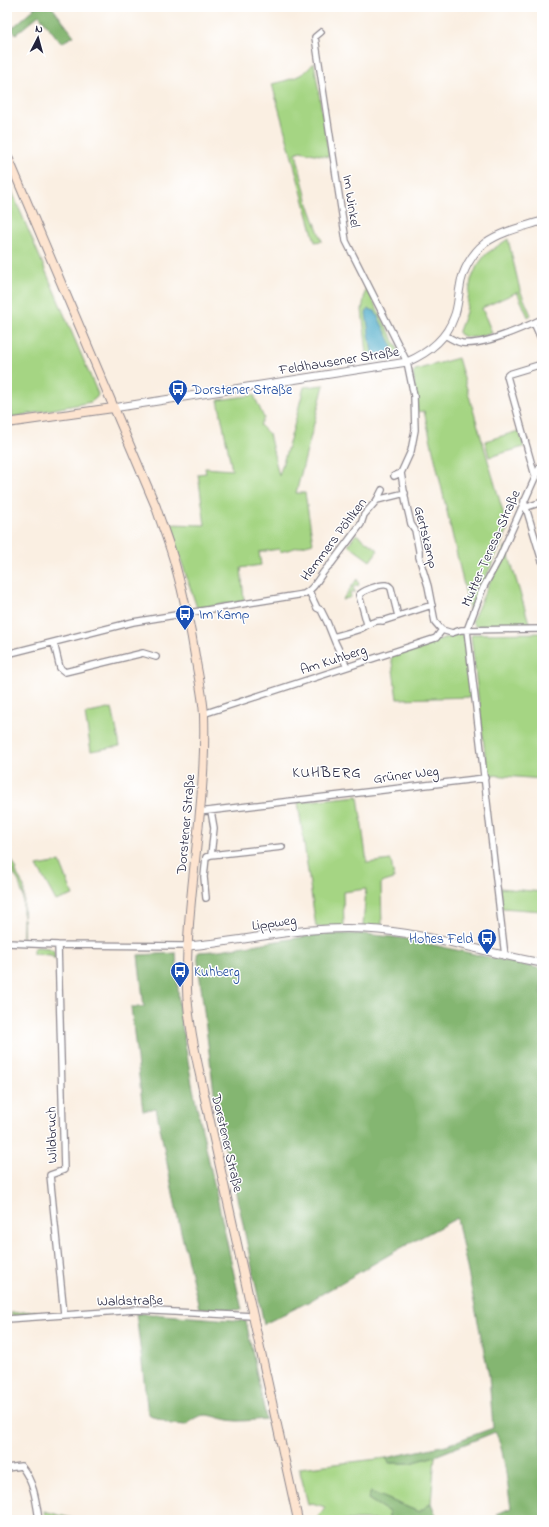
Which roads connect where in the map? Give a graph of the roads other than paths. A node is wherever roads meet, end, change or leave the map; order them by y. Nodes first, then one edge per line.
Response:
1 (321, 32) dead end
2 (7, 155) edge
3 (542, 221) edge
4 (542, 319) edge
5 (534, 323) junction
6 (445, 335) junction
7 (542, 341) edge
8 (407, 362) junction
9 (542, 364) edge
10 (114, 408) junction
11 (7, 423) edge
12 (542, 462) edge
13 (401, 473) junction
14 (394, 476) dead end
15 (536, 476) junction
16 (382, 490) dead end
17 (405, 493) junction
18 (377, 500) junction
19 (542, 502) edge
20 (525, 504) junction
21 (542, 561) edge
22 (309, 592) junction
23 (432, 605) junction
24 (187, 613) junction
25 (398, 616) junction
26 (367, 624) junction
27 (542, 629) edge
28 (442, 630) junction
29 (468, 630) junction
30 (333, 636) junction
31 (54, 643) junction
32 (7, 654) edge
33 (156, 657) dead end
34 (347, 667) junction
35 (204, 714) junction
36 (485, 778) junction
37 (211, 811) junction
38 (199, 812) junction
39 (282, 847) dead end
40 (212, 855) junction
41 (206, 898) dead end
42 (7, 943) edge
43 (58, 945) junction
44 (188, 946) junction
45 (505, 956) junction
46 (542, 963) edge
47 (64, 1314) junction
48 (253, 1316) junction
49 (7, 1319) edge
50 (7, 1468) edge
51 (39, 1520) edge
52 (298, 1520) edge

1 - 8 street, Im Winkel
2 - 10 main road, Dorstener Straße
3 - 6 street, Feldhausener Straße
4 - 5 street
5 - 6 street
5 - 7 street
6 - 8 street, Feldhausener Straße
8 - 10 street, Feldhausener Straße
8 - 13 street
9 - 15 street
10 - 11 main road, Feldhausener Straße
10 - 24 main road, Dorstener Straße
12 - 15 street, Mutter-Teresa-Straße
13 - 14 street
13 - 17 street, Gertskamp
15 - 20 street, Mutter-Teresa-Straße
16 - 18 street, Hemmers Pöhlken
17 - 18 street, Hemmers Pöhlken
17 - 23 street, Gertskamp
18 - 22 street, Hemmers Pöhlken
19 - 20 street
20 - 21 street
20 - 29 street, Mutter-Teresa-Straße
22 - 24 street, Hemmers Pöhlken
22 - 30 street, Hemmers Pöhlken
23 - 25 street
23 - 28 street, Gertskamp
24 - 31 street
24 - 35 main road, Dorstener Straße
25 - 26 street
25 - 26 street
26 - 30 street
27 - 29 street
28 - 29 street
28 - 34 street, Am Kuhberg
29 - 36 street
30 - 34 street, Hemmers Pöhlken
31 - 32 street
31 - 33 street
34 - 35 street, Am Kuhberg
35 - 38 main road, Dorstener Straße
36 - 37 street, Grüner Weg
36 - 45 street
37 - 38 street, Grüner Weg
37 - 40 street
38 - 44 main road, Dorstener Straße
39 - 40 street
40 - 41 street
42 - 43 street, Lippweg
43 - 44 street, Lippweg
43 - 47 street, Wildbruch
44 - 45 street, Lippweg
44 - 48 main road, Dorstener Straße
45 - 46 street, Lippweg
47 - 48 street, Waldstraße
47 - 49 street, Waldstraße
48 - 52 main road, Dorstener Straße
50 - 51 street

